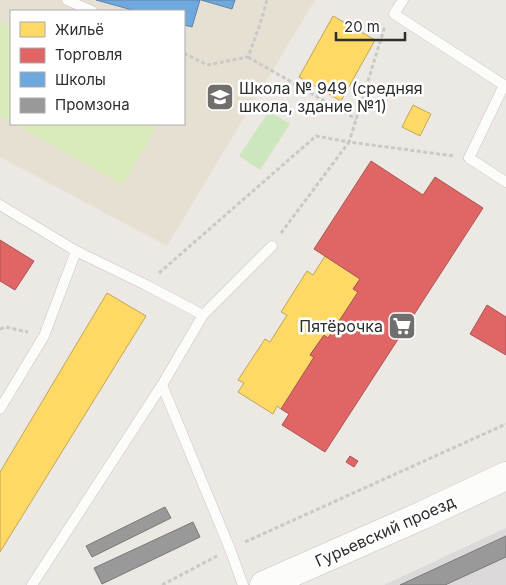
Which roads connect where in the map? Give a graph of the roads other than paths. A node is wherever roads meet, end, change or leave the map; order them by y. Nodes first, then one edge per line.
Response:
1 (67, 0) edge
2 (403, 0) edge
3 (90, 10) edge
4 (505, 83) edge
5 (506, 182) edge
6 (0, 204) edge
7 (272, 246) road end
8 (76, 251) junction
9 (203, 315) junction
10 (162, 385) junction
11 (0, 409) edge
12 (506, 476) edge
13 (32, 585) edge
14 (243, 585) edge
15 (264, 585) edge

1 - 3 lane
2 - 4 lane
4 - 5 lane
6 - 8 lane
7 - 9 lane
8 - 9 lane
8 - 11 lane
9 - 10 lane
10 - 13 lane
10 - 14 lane
12 - 15 street, Гурьевский проезд

